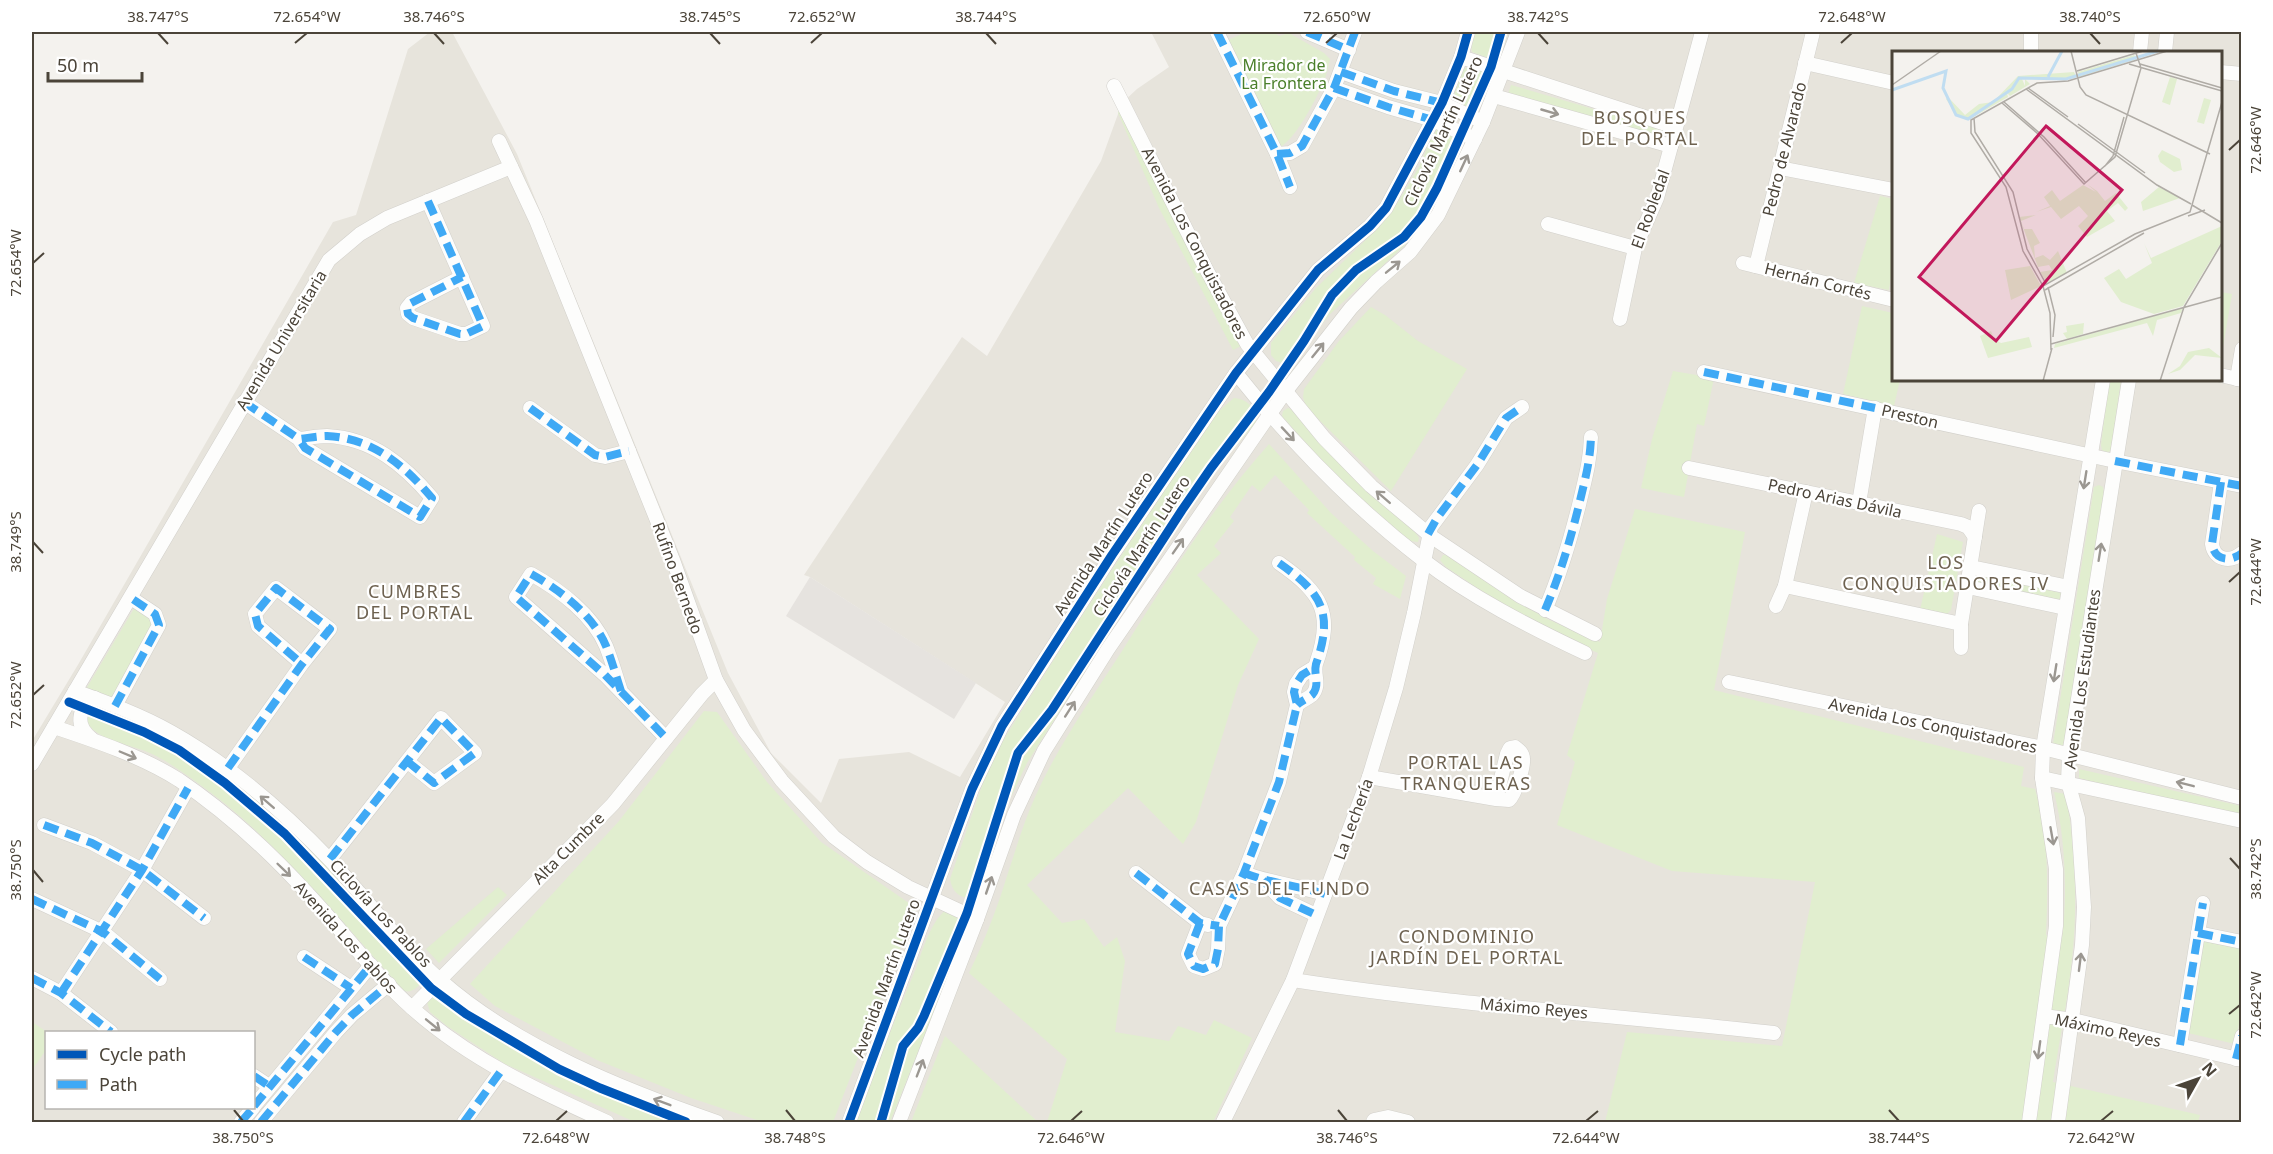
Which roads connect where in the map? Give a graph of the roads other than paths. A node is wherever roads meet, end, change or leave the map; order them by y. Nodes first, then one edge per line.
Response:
1 (1217, 32) edge
2 (1307, 32) edge
3 (1355, 32) edge
4 (1468, 32) edge
5 (1518, 32) edge
6 (1702, 32) edge
7 (1813, 32) edge
8 (2031, 32) edge
9 (2142, 32) edge
10 (2167, 32) edge
11 (1349, 50) junction
12 (2031, 51) edge
13 (2140, 51) edge
14 (2165, 51) edge
15 (1461, 57) junction
16 (1805, 63) junction
17 (1503, 71) junction
18 (1341, 72) junction
19 (2222, 72) edge
20 (2241, 74) edge
21 (1892, 83) edge
22 (1114, 86) dead end
23 (1334, 88) junction
24 (1394, 91) junction
25 (1494, 96) junction
26 (1442, 103) junction
27 (1388, 107) junction
28 (1433, 120) junction
29 (1483, 122) junction
30 (1676, 127) junction
31 (1475, 140) junction
32 (499, 141) dead end
33 (1671, 146) junction
34 (1277, 154) junction
35 (511, 167) junction
36 (1780, 168) junction
37 (1290, 187) dead end
38 (1892, 190) edge
39 (428, 201) junction
40 (1548, 224) dead end
41 (1635, 248) junction
42 (1749, 265) joint
43 (462, 277) junction
44 (1892, 300) edge
45 (1620, 319) dead end
46 (2241, 349) edge
47 (1254, 352) junction
48 (1704, 372) dead end
49 (1236, 373) junction
50 (2222, 376) edge
51 (2239, 380) edge
52 (2103, 381) edge
53 (2128, 381) edge
54 (1285, 392) junction
55 (244, 402) junction
56 (1522, 407) dead end
57 (530, 408) dead end
58 (1875, 408) junction
59 (1269, 414) junction
60 (1591, 437) dead end
61 (299, 440) junction
62 (629, 451) junction
63 (2089, 455) junction
64 (2115, 461) junction
65 (1689, 468) dead end
66 (2221, 482) junction
67 (2241, 486) edge
68 (1806, 492) junction
69 (1859, 503) junction
70 (1979, 511) dead end
71 (1428, 534) junction
72 (1975, 537) junction
73 (2241, 553) edge
74 (1424, 561) junction
75 (1279, 563) dead end
76 (1971, 567) junction
77 (1785, 586) junction
78 (1968, 587) junction
79 (2069, 587) junction
80 (130, 598) junction
81 (1776, 606) dead end
82 (2065, 608) junction
83 (1545, 610) junction
84 (1961, 624) junction
85 (1595, 634) dead end
86 (1961, 648) dead end
87 (1585, 653) dead end
88 (302, 664) junction
89 (1315, 668) junction
90 (716, 680) junction
91 (1729, 682) dead end
92 (621, 691) junction
93 (75, 692) junction
94 (95, 698) junction
95 (1297, 705) junction
96 (115, 706) junction
97 (54, 727) junction
98 (666, 738) junction
99 (94, 741) junction
100 (2043, 748) junction
101 (2069, 755) junction
102 (408, 762) junction
103 (32, 764) edge
104 (228, 768) junction
105 (1369, 777) junction
106 (2042, 778) junction
107 (2068, 782) junction
108 (188, 788) junction
109 (2241, 798) edge
110 (1496, 799) dead end
111 (2241, 821) edge
112 (44, 825) dead end
113 (330, 860) junction
114 (142, 870) junction
115 (1136, 873) dead end
116 (1245, 873) junction
117 (1263, 880) junction
118 (1325, 894) junction
119 (32, 899) edge
120 (932, 899) junction
121 (2203, 903) dead end
122 (1316, 915) junction
123 (204, 918) dead end
124 (977, 919) junction
125 (1200, 923) junction
126 (1219, 926) junction
127 (103, 932) junction
128 (2198, 933) junction
129 (2241, 942) edge
130 (304, 957) dead end
131 (371, 965) junction
132 (32, 978) edge
133 (160, 979) dead end
134 (439, 980) junction
135 (1293, 980) junction
136 (389, 984) junction
137 (351, 988) junction
138 (61, 993) junction
139 (412, 1008) junction
140 (2044, 1016) junction
141 (2073, 1020) junction
142 (110, 1031) edge
143 (1774, 1033) dead end
144 (2241, 1036) edge
145 (2180, 1045) junction
146 (2239, 1059) edge
147 (501, 1071) junction
148 (255, 1077) edge
149 (269, 1086) junction
150 (255, 1103) edge
151 (250, 1109) edge
152 (241, 1122) edge
153 (261, 1122) edge
154 (464, 1122) edge
155 (607, 1122) edge
156 (717, 1122) edge
157 (849, 1122) edge
158 (899, 1122) edge
159 (1223, 1122) edge
160 (1373, 1122) edge
161 (1408, 1122) edge
162 (2029, 1122) edge
163 (2058, 1122) edge

1 - 34 street
2 - 11 street
3 - 11 street
4 - 15 street, Avenida Martín Lutero
5 - 17 street
6 - 30 street, El Robledal
7 - 16 street, Pedro de Alvarado
8 - 12 street
9 - 13 street
10 - 14 street
11 - 18 street
15 - 17 street
15 - 26 street, Avenida Martín Lutero
16 - 21 street
16 - 36 street, Pedro de Alvarado
17 - 25 street
17 - 30 street
18 - 23 street
18 - 24 street
19 - 20 street
22 - 47 street, Avenida Los Conquistadores
23 - 27 street
23 - 34 street
24 - 26 street
24 - 27 street
25 - 29 street
25 -> 33 street
26 - 28 street, Avenida Martín Lutero
26 - 29 street
27 - 28 street
28 - 31 street
28 - 47 street, Avenida Martín Lutero
29 - 31 street
30 - 33 street, El Robledal
54 -> 31 street
32 - 35 street, Rufino Bernedo
33 - 41 street, El Robledal
34 - 37 street
35 - 39 street, Avenida Universitaria
35 - 62 street, Rufino Bernedo
36 - 38 street
36 - 42 street, Pedro de Alvarado
39 - 43 street
39 - 55 street, Avenida Universitaria
40 - 41 street
41 - 45 street, El Robledal
42 - 44 street, Hernán Cortés
43 - 43 street
46 - 51 street
47 - 49 street, Avenida Martín Lutero
47 - 54 street, Avenida Los Conquistadores
48 - 58 street, Preston
49 - 59 street
49 - 120 street, Avenida Martín Lutero
50 - 51 street
52 - 63 street, Avenida Los Estudiantes
53 - 64 street, Avenida Los Estudiantes
54 - 59 street
71 -> 54 street, Avenida Los Conquistadores
55 - 61 street
55 - 80 street, Avenida Universitaria
56 - 71 street
57 - 62 street
58 - 63 street, Preston
58 - 69 street
59 -> 74 street
124 -> 59 street
60 - 83 street
61 - 61 street
62 - 90 street, Rufino Bernedo
63 - 64 street, Preston
63 -> 79 street, Avenida Los Estudiantes
64 - 66 street, Preston
101 -> 64 street, Avenida Los Estudiantes
65 - 68 street, Pedro Arias Dávila
66 - 67 street, Preston
66 - 73 street
68 - 69 street, Pedro Arias Dávila
68 - 77 street
69 - 72 street, Pedro Arias Dávila
70 - 72 street
71 - 74 street, La Lechería
71 - 83 street, Avenida Los Conquistadores
72 - 76 street
74 - 87 street
74 - 105 street, La Lechería
75 - 89 street
76 - 78 street
76 - 79 street
77 - 81 street
77 - 84 street
78 - 82 street
78 - 84 street
79 - 82 street, Avenida Los Estudiantes
80 - 93 street, Avenida Universitaria
80 - 96 street
82 -> 100 street, Avenida Los Estudiantes
83 - 85 street, Avenida Los Conquistadores
84 - 86 street
88 - 88 street
88 - 104 street
89 - 95 street
89 - 95 street
90 - 98 street, Alta Cumbre
90 - 120 street, Rufino Bernedo
91 - 100 street, Avenida Los Conquistadores
92 - 92 street
92 - 98 street
93 - 94 street
93 - 97 street, Avenida Universitaria
94 - 96 street
94 - 99 street
95 - 116 street
96 - 104 street
97 - 99 street, Avenida Los Pablos
97 - 103 street, Avenida Universitaria
98 - 134 street, Alta Cumbre
99 -> 108 street, Avenida Los Pablos
100 - 101 street, Avenida Los Conquistadores
100 - 106 street, Avenida Los Estudiantes
101 - 107 street, Avenida Los Estudiantes
109 -> 101 street, Avenida Los Conquistadores
102 - 102 street
102 - 113 street
113 -> 104 street
105 - 110 street
105 - 118 street, La Lechería
106 - 107 street, Avenida Los Conquistadores
106 -> 140 street, Avenida Los Estudiantes
107 - 111 street, Avenida Los Conquistadores
141 -> 107 street, Avenida Los Estudiantes
108 - 114 street
108 -> 131 street, Avenida Los Pablos
112 - 114 street
113 - 134 street
114 - 123 street
114 - 127 street
115 - 125 street
116 - 117 street
116 - 126 street
117 - 118 street
117 - 122 street
118 - 122 street, La Lechería
119 - 127 street
120 - 124 street, Rufino Bernedo
120 - 157 street, Avenida Martín Lutero
121 - 128 street
122 - 135 street, La Lechería
158 -> 124 street
125 - 126 street
125 - 126 street
127 - 133 street
127 - 138 street
128 - 129 street
128 - 145 street
130 - 137 street
131 - 136 street, Avenida Los Pablos
131 - 137 street
132 - 138 street
134 - 139 street, Alta Cumbre
156 -> 134 street
135 - 143 street, Máximo Reyes
135 - 159 street, La Lechería
136 - 139 street, Avenida Los Pablos
136 - 153 street
137 - 149 street
138 - 142 street
139 -> 147 street, Avenida Los Pablos
140 - 141 street, Máximo Reyes
140 -> 162 street, Avenida Los Estudiantes
141 - 145 street, Máximo Reyes
141 - 163 street, Avenida Los Estudiantes
144 - 146 street
145 - 146 street, Máximo Reyes
147 - 154 street
147 - 155 street, Avenida Los Pablos
148 - 149 street
149 - 150 street
151 - 152 street
160 - 161 street

